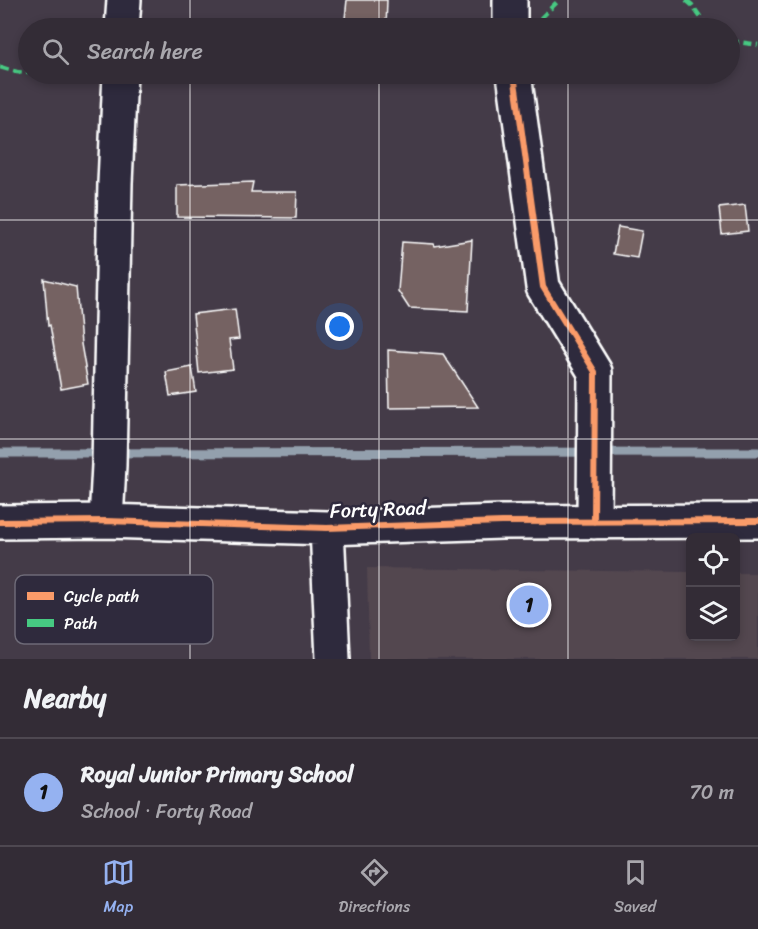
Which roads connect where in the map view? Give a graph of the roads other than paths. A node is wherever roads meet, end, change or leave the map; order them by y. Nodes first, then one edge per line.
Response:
1 (124, 0) edge
2 (510, 0) edge
3 (123, 18) edge
4 (510, 18) edge
5 (120, 84) edge
6 (515, 84) edge
7 (106, 521) junction
8 (758, 521) edge
9 (0, 522) edge
10 (594, 522) junction
11 (327, 528) junction
12 (333, 659) edge

1 - 3 street
2 - 4 street
5 - 7 street
6 - 10 street
7 - 9 street, Forty Road
7 - 11 street, Forty Road
8 - 10 street, Forty Road
10 - 11 street, Forty Road
11 - 12 street

